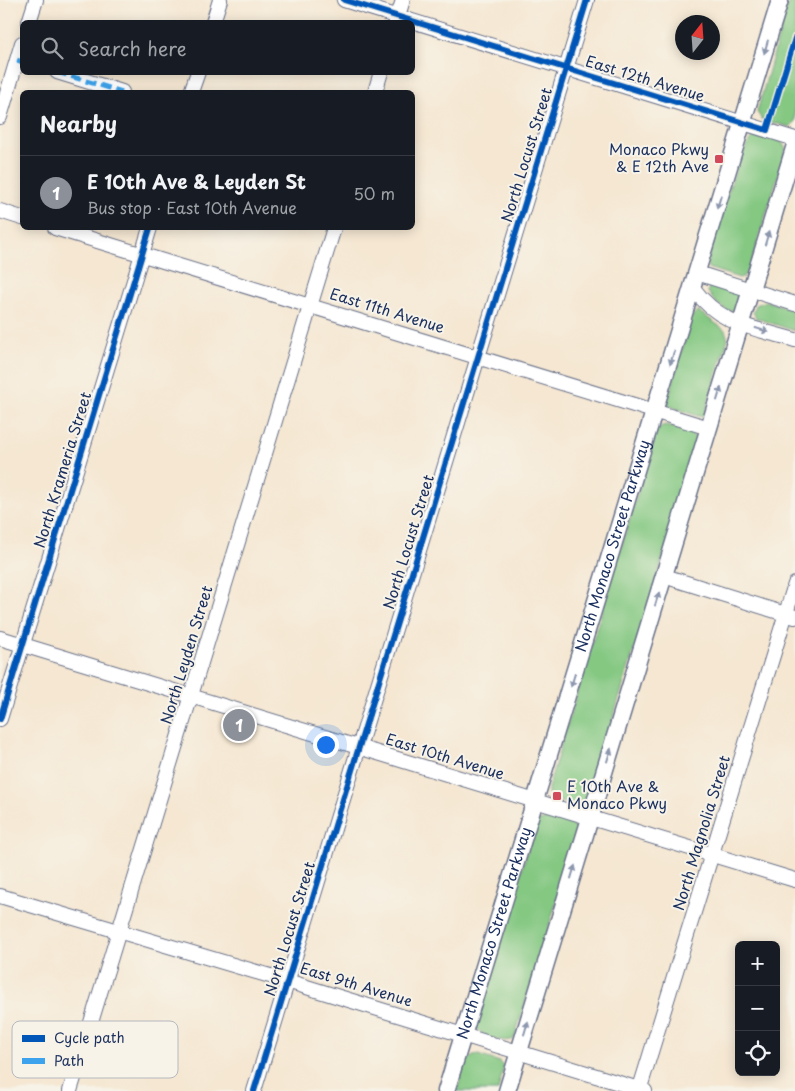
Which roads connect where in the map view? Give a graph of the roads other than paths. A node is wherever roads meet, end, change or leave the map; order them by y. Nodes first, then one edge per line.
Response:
1 (36, 0) edge
2 (220, 0) edge
3 (344, 0) edge
4 (403, 0) edge
5 (587, 0) edge
6 (780, 0) edge
7 (397, 19) edge
8 (30, 20) edge
9 (214, 20) edge
10 (415, 24) edge
11 (20, 61) edge
12 (566, 68) junction
13 (67, 75) edge
14 (197, 75) edge
15 (380, 75) edge
16 (116, 90) edge
17 (193, 90) edge
18 (376, 90) edge
19 (0, 117) edge
20 (744, 123) junction
21 (795, 138) edge
22 (795, 145) edge
23 (0, 211) edge
24 (20, 217) edge
25 (62, 230) edge
26 (149, 230) edge
27 (333, 230) edge
28 (142, 254) junction
29 (695, 280) junction
30 (751, 290) junction
31 (311, 304) junction
32 (795, 304) edge
33 (741, 324) junction
34 (795, 340) edge
35 (478, 357) junction
36 (655, 412) junction
37 (709, 428) junction
38 (664, 576) junction
39 (795, 584) edge
40 (790, 616) edge
41 (0, 638) edge
42 (23, 645) junction
43 (191, 696) junction
44 (0, 719) edge
45 (359, 748) junction
46 (536, 802) junction
47 (590, 818) junction
48 (712, 855) junction
49 (795, 880) edge
50 (0, 896) edge
51 (118, 930) junction
52 (287, 981) junction
53 (91, 1021) edge
54 (463, 1036) junction
55 (519, 1052) junction
56 (74, 1078) edge
57 (641, 1090) edge
58 (70, 1091) edge
59 (254, 1091) edge
60 (446, 1091) edge
61 (507, 1091) edge

1 - 8 street
2 - 9 street
3 - 7 street, East 12th Avenue
4 - 7 street
5 - 12 street, North Locust Street
6 -> 20 main road, North Monaco Street Parkway
10 - 12 street, East 12th Avenue
11 - 19 street
12 - 20 street, East 12th Avenue
12 - 35 street, North Locust Street
13 - 16 street
14 - 17 street
15 - 18 street
20 - 21 street, East 12th Avenue
20 -> 29 main road, North Monaco Street Parkway
30 -> 22 main road
23 - 24 street
25 - 28 street, East 11th Avenue
26 - 28 street, North Krameria Street
27 - 31 street, North Leyden Street
28 - 31 street, East 11th Avenue
28 - 42 street, North Krameria Street
29 - 30 street
29 - 33 street
29 -> 36 main road, North Monaco Street Parkway
30 - 32 street
30 - 33 main road
31 - 35 street, East 11th Avenue
31 - 43 street, North Leyden Street
33 -> 34 street
37 -> 33 main road
35 - 36 street, East 11th Avenue
35 - 45 street, North Locust Street
36 - 37 street, East 11th Avenue
36 -> 46 main road, North Monaco Street Parkway
37 - 38 main road
38 - 40 street
47 -> 38 main road
39 - 40 street, North Magnolia Street
40 - 48 street, North Magnolia Street
41 - 42 street, East 10th Avenue
42 - 43 street, East 10th Avenue
42 - 44 street, North Krameria Street
43 - 45 street, East 10th Avenue
43 - 51 street, North Leyden Street
45 - 46 street, East 10th Avenue
45 - 52 street, North Locust Street
46 - 47 street, East 10th Avenue
46 - 54 main road, North Monaco Street Parkway
47 - 48 street, East 10th Avenue
55 -> 47 main road
48 - 49 street, East 10th Avenue
48 - 57 street, North Magnolia Street
50 - 51 street, East 9th Avenue
51 - 52 street, East 9th Avenue
51 - 53 street, North Leyden Street
52 - 54 street, East 9th Avenue
52 - 59 street, North Locust Street
54 - 55 street, East 9th Avenue
54 - 60 main road, North Monaco Street Parkway
55 - 57 street, East 9th Avenue
55 - 61 main road
56 - 58 street, North Leyden Street

